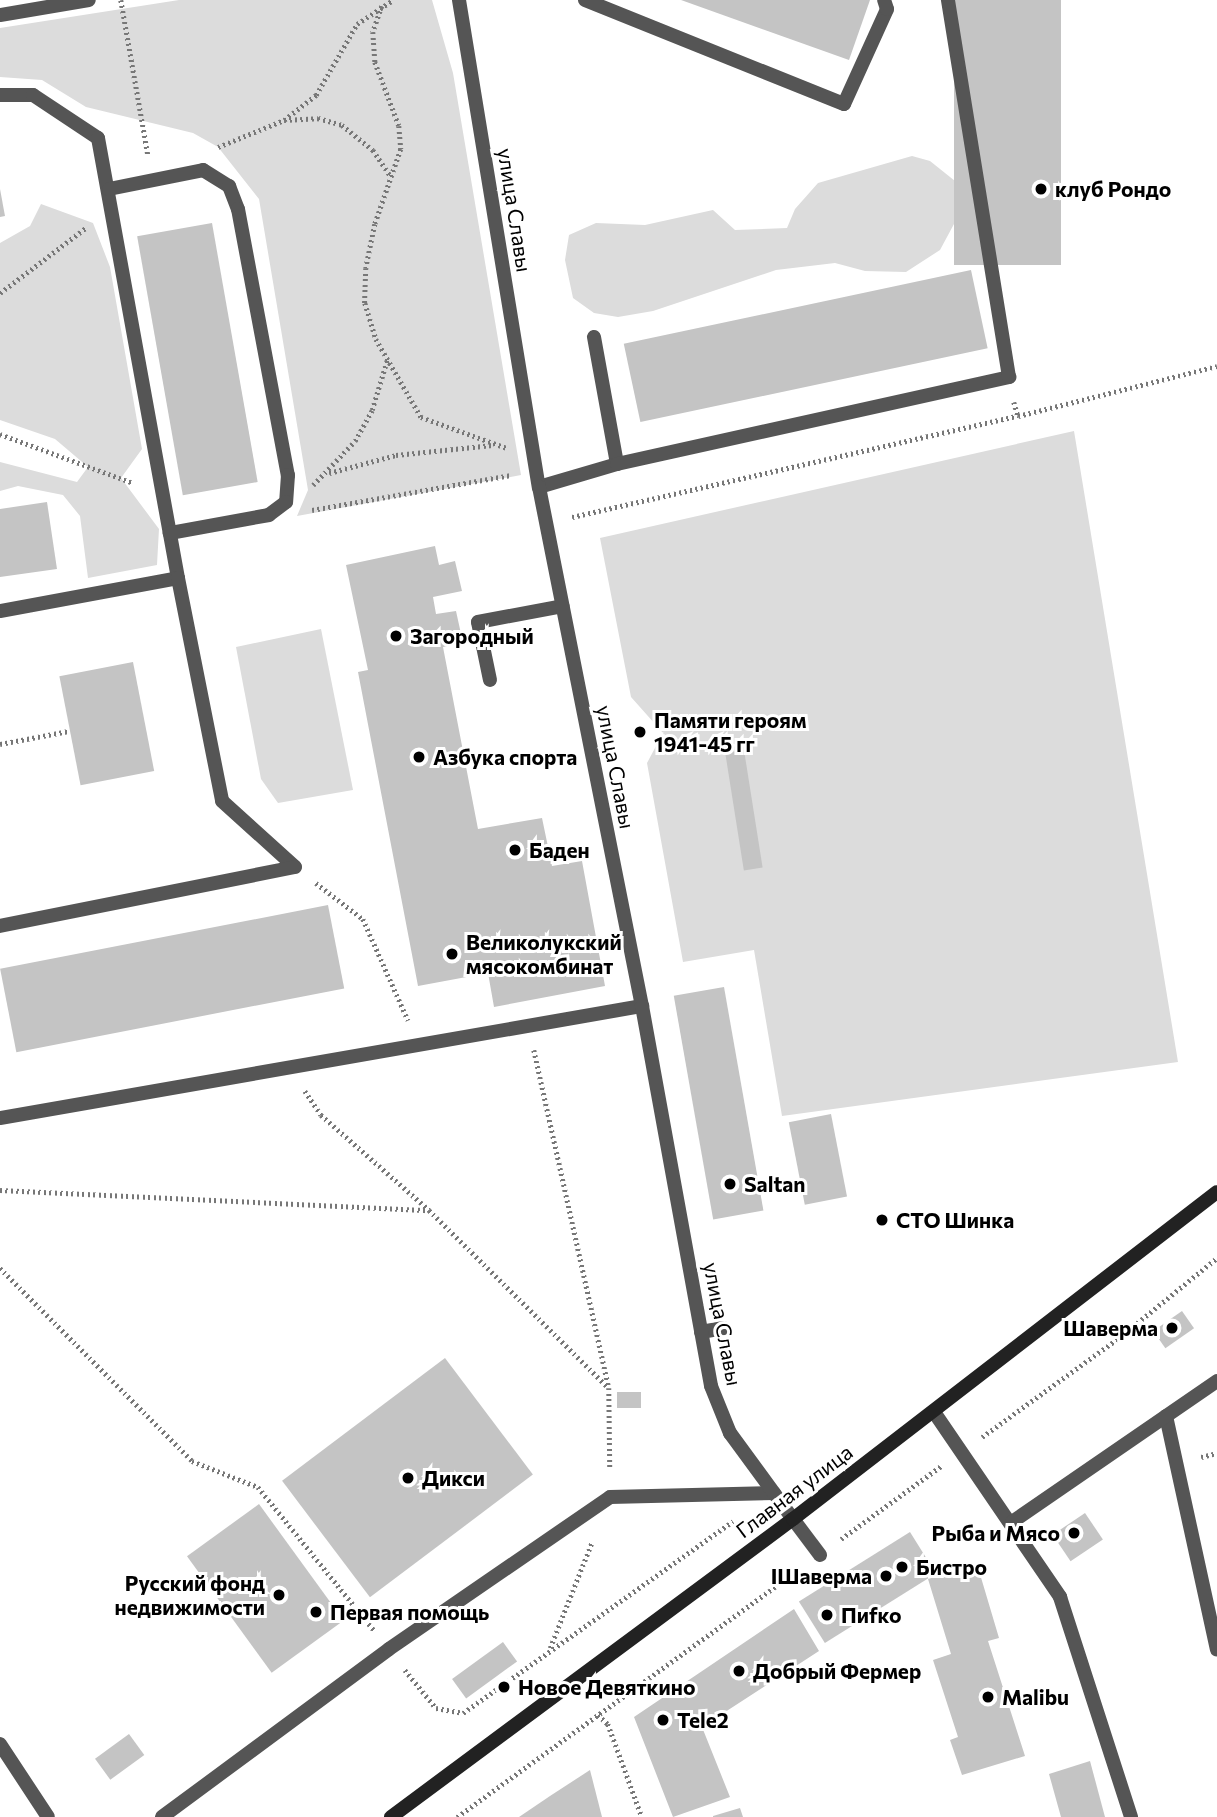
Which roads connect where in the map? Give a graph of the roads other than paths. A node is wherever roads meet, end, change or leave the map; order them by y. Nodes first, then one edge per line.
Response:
1 (89, 0) edge
2 (458, 0) edge
3 (586, 0) edge
4 (884, 0) edge
5 (948, 0) edge
6 (0, 15) edge
7 (0, 95) edge
8 (109, 189) junction
9 (594, 337) dead end
10 (617, 464) junction
11 (539, 487) junction
12 (170, 533) junction
13 (178, 578) junction
14 (563, 606) junction
15 (0, 611) edge
16 (490, 680) dead end
17 (0, 926) edge
18 (642, 1006) junction
19 (0, 1118) edge
20 (1217, 1192) edge
21 (724, 1328) dead end
22 (701, 1332) junction
23 (1217, 1381) edge
24 (934, 1412) junction
25 (1166, 1416) junction
26 (774, 1493) junction
27 (793, 1519) junction
28 (1012, 1522) junction
29 (820, 1555) dead end
30 (1217, 1650) edge
31 (0, 1744) edge
32 (48, 1817) edge
33 (162, 1817) edge
34 (391, 1817) edge
35 (1130, 1817) edge

1 - 6 street
2 - 11 street, улица Славы
3 - 4 street
5 - 10 street
7 - 8 street
8 - 12 street
8 - 12 street
9 - 10 street
10 - 11 street
11 - 14 street, улица Славы
12 - 13 street
13 - 15 street
13 - 17 street
14 - 16 street
14 - 18 street, улица Славы
18 - 19 street
18 - 22 street, улица Славы
20 - 24 main road, Главная улица
21 - 22 street
22 - 26 street, улица Славы
23 - 25 street
24 - 27 main road, Главная улица
24 - 28 street
25 - 28 street
25 - 30 street
26 - 27 street, улица Славы
26 - 33 street
27 - 29 street, улица Славы
27 - 34 main road, Главная улица
28 - 35 street
31 - 32 street

